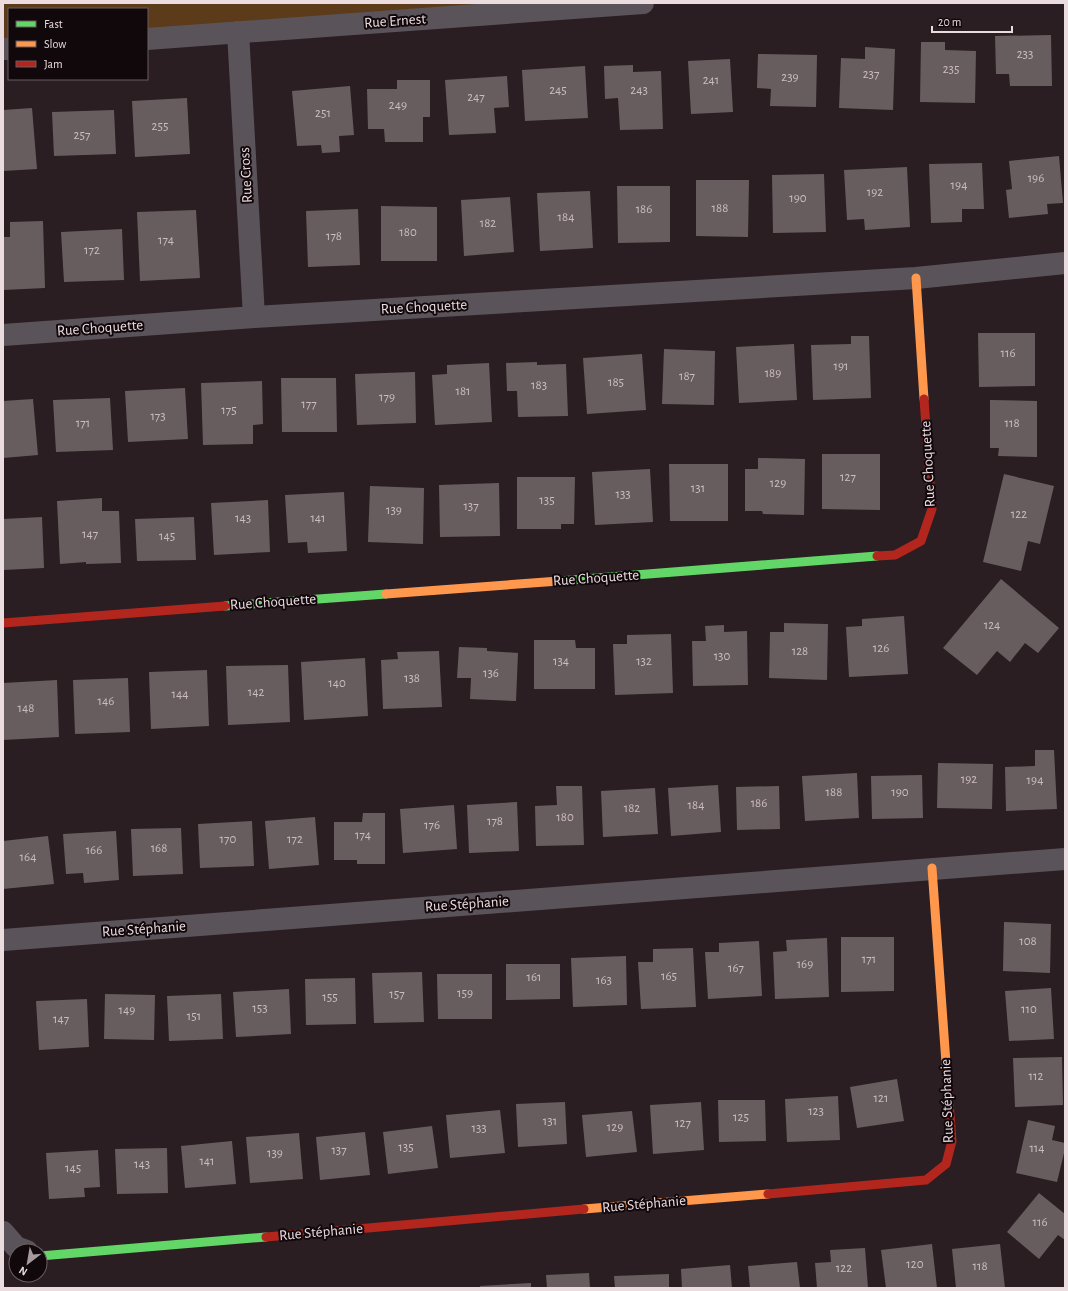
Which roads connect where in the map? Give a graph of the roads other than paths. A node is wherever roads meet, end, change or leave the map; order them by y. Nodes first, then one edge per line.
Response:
1 (633, 3) edge
2 (238, 32) junction
3 (148, 39) edge
4 (1065, 263) edge
5 (916, 278) junction
6 (254, 317) junction
7 (3, 335) edge
8 (3, 623) edge
9 (1065, 859) edge
10 (932, 868) junction
11 (3, 940) edge
12 (3, 1232) edge
13 (13, 1243) edge
14 (48, 1255) edge

1 - 2 street, Rue Ernest
2 - 3 street, Rue Ernest
2 - 6 street, Rue Cross
4 - 5 street, Rue Choquette
5 - 6 street, Rue Choquette
5 - 8 street, Rue Choquette
6 - 7 street, Rue Choquette
9 - 10 street, Rue Stéphanie
10 - 11 street, Rue Stéphanie
10 - 14 street, Rue Stéphanie
12 - 13 street

